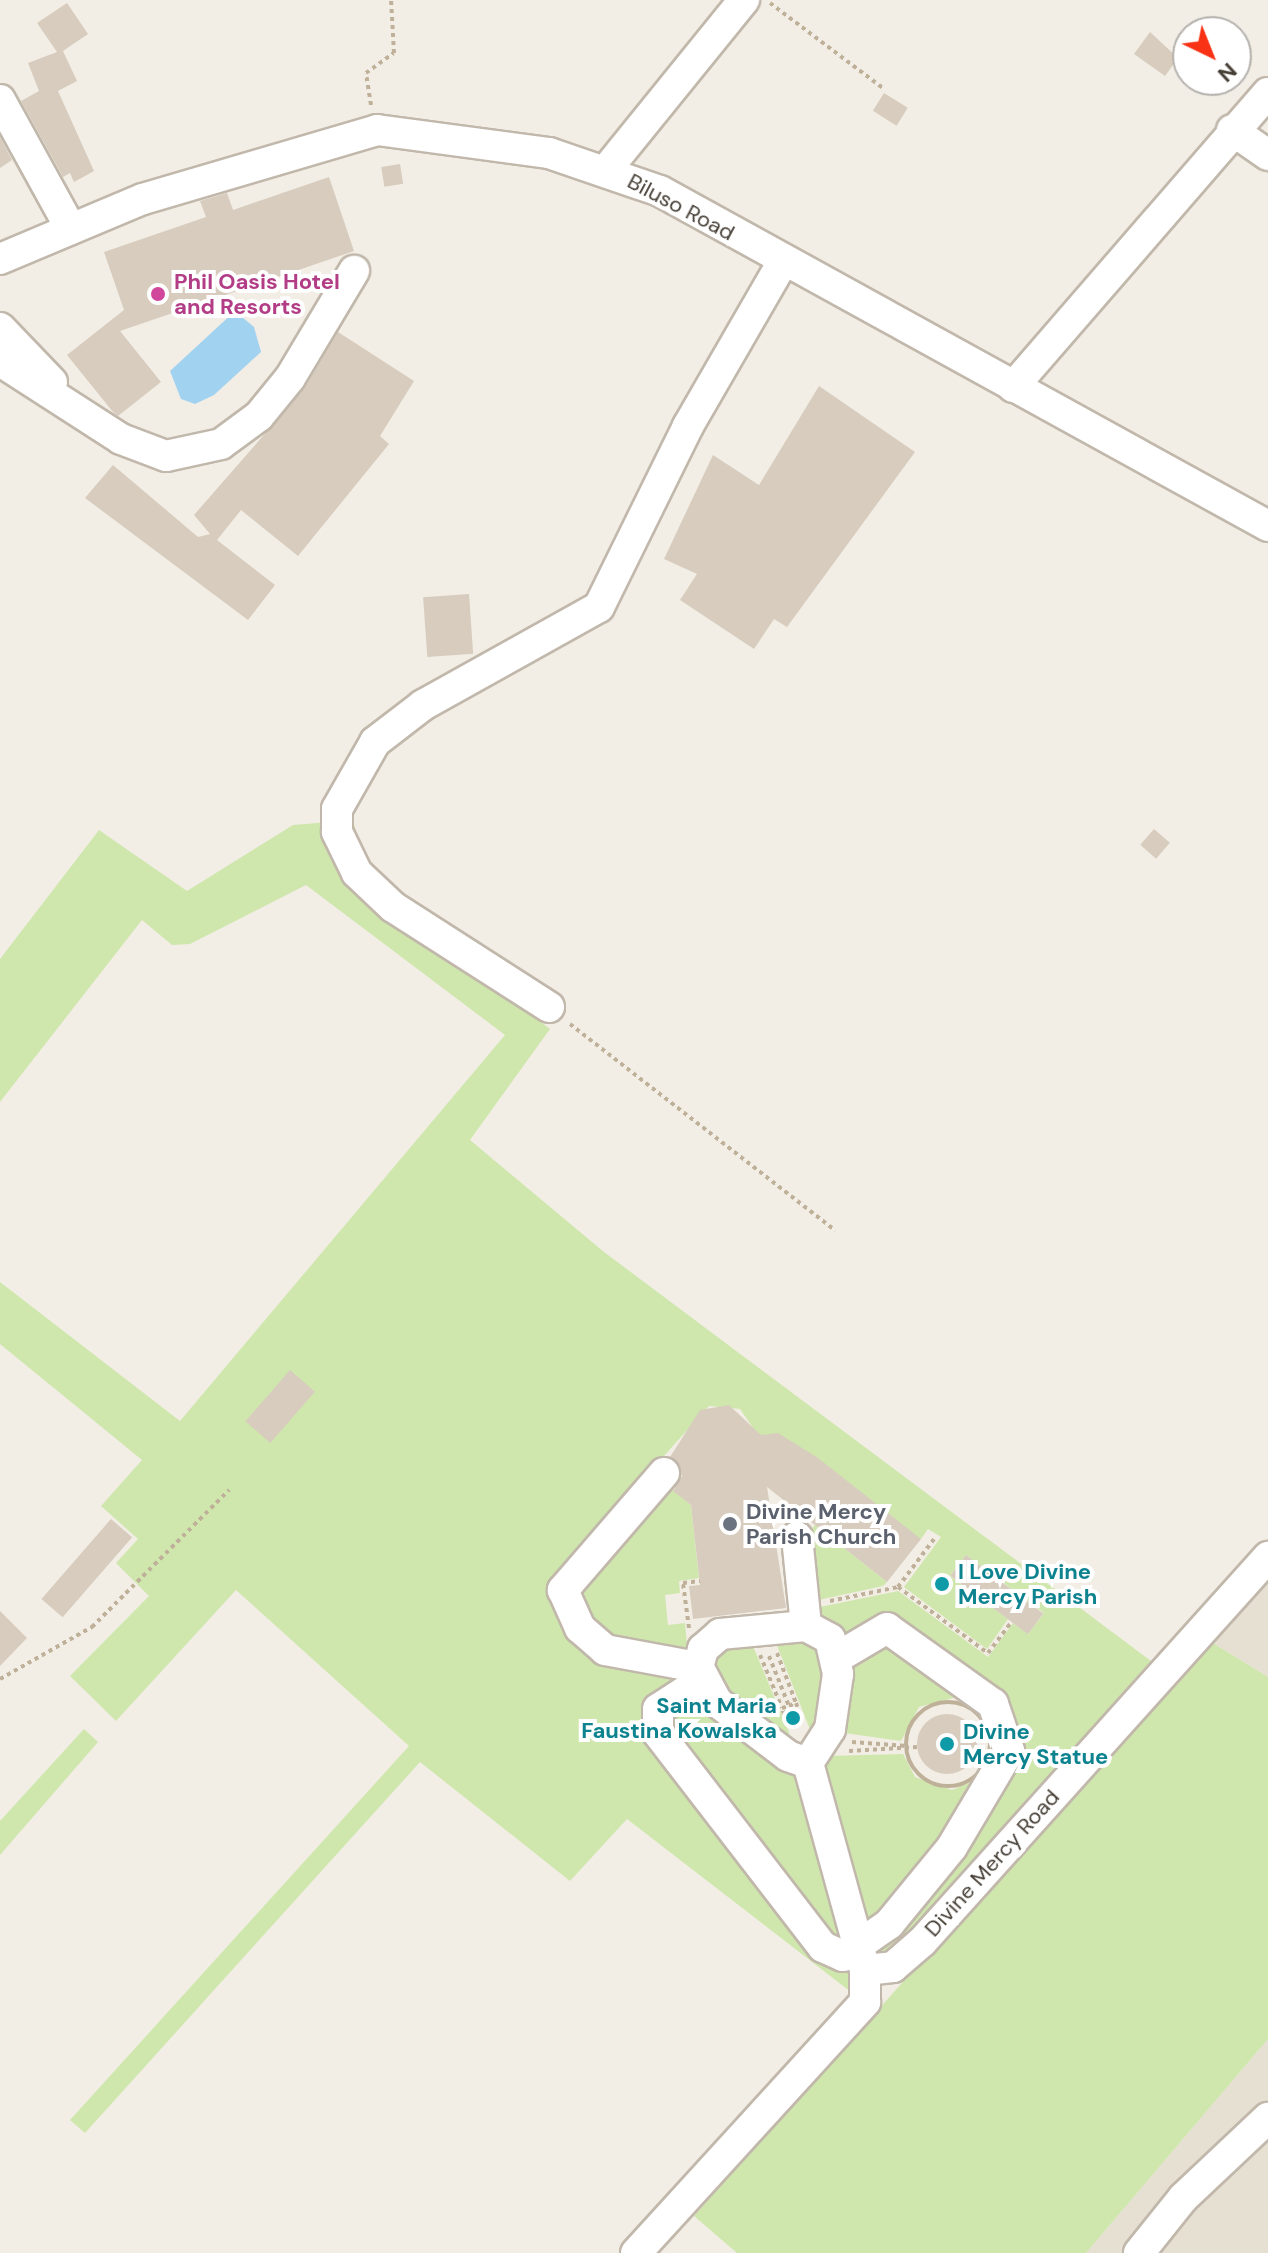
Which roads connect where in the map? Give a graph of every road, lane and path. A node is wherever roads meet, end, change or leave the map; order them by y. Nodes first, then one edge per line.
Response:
1 (391, 0) edge
2 (744, 0) edge
3 (766, 0) edge
4 (883, 88) dead end
5 (1268, 93) edge
6 (0, 100) edge
7 (377, 130) junction
8 (1232, 130) junction
9 (1268, 155) edge
10 (607, 169) junction
11 (71, 229) junction
12 (0, 259) edge
13 (782, 263) junction
14 (354, 271) dead end
15 (0, 328) edge
16 (0, 361) edge
17 (1013, 387) junction
18 (63, 396) junction
19 (1268, 526) edge
20 (549, 1007) joint
21 (835, 1230) dead end
22 (664, 1473) dead end
23 (229, 1490) dead end
24 (797, 1537) dead end
25 (934, 1539) dead end
26 (1268, 1557) edge
27 (700, 1581) dead end
28 (898, 1587) junction
29 (805, 1616) junction
30 (1011, 1622) dead end
31 (773, 1643) dead end
32 (765, 1644) dead end
33 (756, 1645) dead end
34 (838, 1657) junction
35 (702, 1665) junction
36 (0, 1679) edge
37 (796, 1703) dead end
38 (789, 1706) dead end
39 (782, 1708) dead end
40 (905, 1748) junction
41 (817, 1751) junction
42 (862, 1960) junction
43 (1268, 2118) edge
44 (636, 2253) edge
45 (1139, 2253) edge

1 - 7 path
2 - 10 street
3 - 4 path
5 - 8 street
6 - 11 street
7 - 10 street, Biluso Road
7 - 11 street, Biluso Road
8 - 9 street
8 - 17 street
10 - 13 street, Biluso Road
11 - 12 street, Biluso Road
13 - 17 street, Biluso Road
13 - 20 street
14 - 18 street
15 - 18 street
16 - 18 street
17 - 19 street, Biluso Road
20 - 21 path
22 - 35 street
23 - 36 path
24 - 29 street
25 - 28 path
26 - 42 street, Divine Mercy Road
27 - 35 path
28 - 29 path
28 - 30 path
29 - 34 street
29 - 35 street
31 - 37 path
32 - 38 path
33 - 39 path
34 - 41 street
34 - 42 street
35 - 41 street
35 - 42 street
40 - 40 path
40 - 41 path
40 - 41 path
41 - 42 street
42 - 44 street
43 - 45 street

